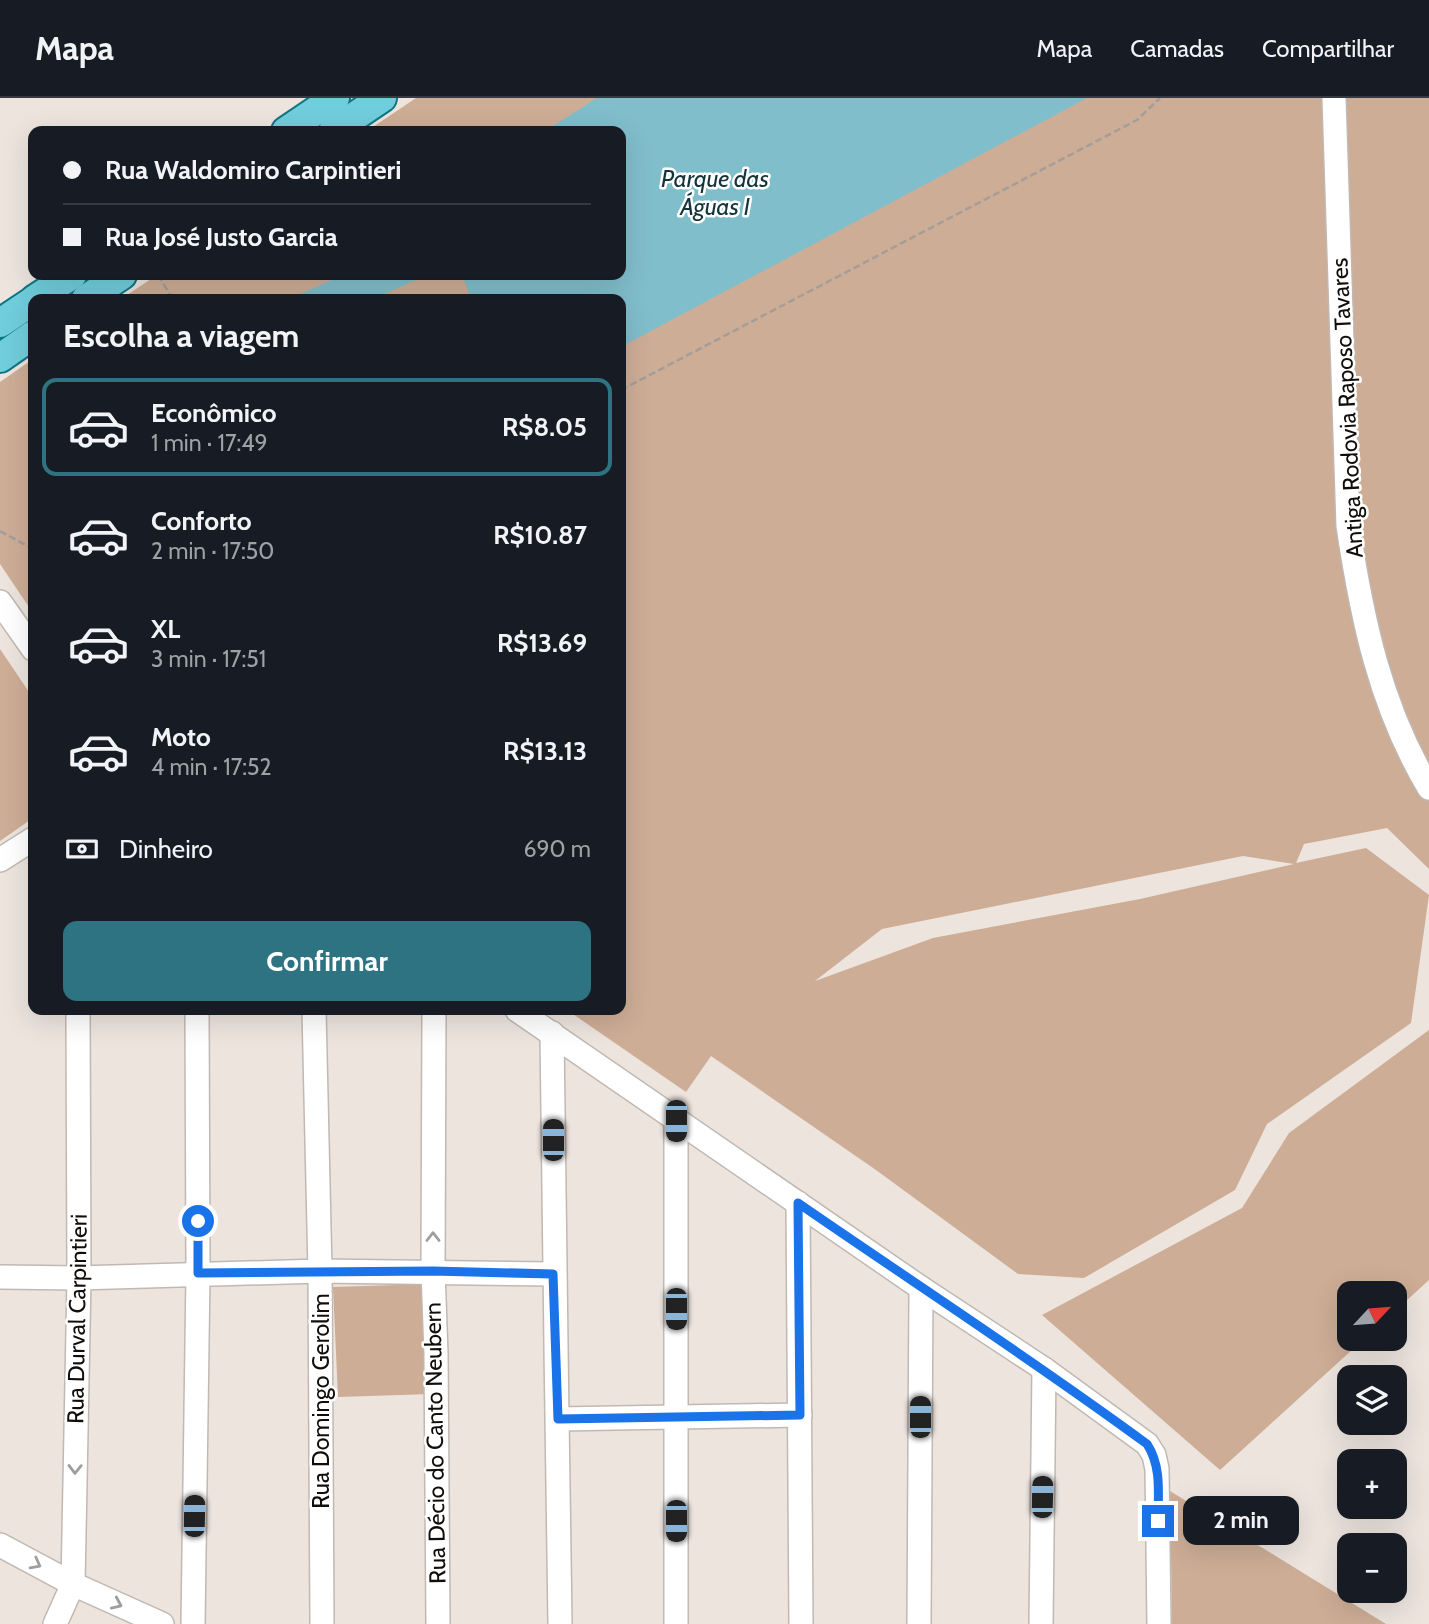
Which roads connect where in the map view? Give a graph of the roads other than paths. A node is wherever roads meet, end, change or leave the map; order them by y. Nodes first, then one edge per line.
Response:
1 (335, 98) edge
2 (382, 98) edge
3 (1334, 98) edge
4 (293, 126) edge
5 (340, 126) edge
6 (64, 280) edge
7 (114, 280) edge
8 (43, 294) edge
9 (94, 294) edge
10 (28, 304) edge
11 (0, 323) edge
12 (28, 338) edge
13 (0, 358) edge
14 (0, 602) edge
15 (28, 642) edge
16 (1429, 788) edge
17 (28, 842) edge
18 (0, 860) edge
19 (78, 1015) edge
20 (197, 1015) edge
21 (314, 1015) edge
22 (434, 1015) edge
23 (525, 1015) edge
24 (552, 1033) junction
25 (676, 1121) junction
26 (798, 1203) junction
27 (320, 1271) junction
28 (433, 1271) junction
29 (198, 1273) junction
30 (553, 1274) junction
31 (0, 1277) edge
32 (79, 1278) junction
33 (921, 1288) junction
34 (1044, 1369) junction
35 (800, 1415) junction
36 (676, 1417) junction
37 (558, 1419) junction
38 (0, 1545) edge
39 (73, 1584) junction
40 (55, 1624) edge
41 (162, 1624) edge
42 (193, 1624) edge
43 (323, 1624) edge
44 (438, 1624) edge
45 (560, 1624) edge
46 (676, 1624) edge
47 (801, 1624) edge
48 (919, 1624) edge
49 (1041, 1624) edge
50 (1159, 1624) edge

1 - 4 main road
2 - 5 main road
3 - 16 street, Antiga Rodovia Raposo Tavares
6 - 8 main road
7 - 9 main road
10 - 11 main road
12 - 13 main road
14 - 15 street
17 - 18 street
19 - 32 street, Rua Durval Carpintieri
20 - 29 street
21 - 27 street, Rua Domingo Gerolim
28 -> 22 street, Rua Décio do Canto Neubern
23 - 24 street
24 - 25 street
24 - 30 street
25 - 26 street
25 - 36 street
26 - 33 street
26 - 35 street
27 - 28 street
27 - 29 street
27 - 43 street, Rua Domingo Gerolim
28 - 30 street
28 - 44 street, Rua Décio do Canto Neubern
29 - 32 street
29 - 42 street
30 - 37 street
31 - 32 street
32 -> 39 street, Rua Durval Carpintieri
33 - 34 street
33 - 48 street
34 - 49 street
34 - 50 street
35 - 36 street
35 - 47 street
36 - 37 street
36 - 46 street
37 - 45 street
38 -> 39 street
39 - 40 street, Rua Durval Carpintieri
39 -> 41 street

